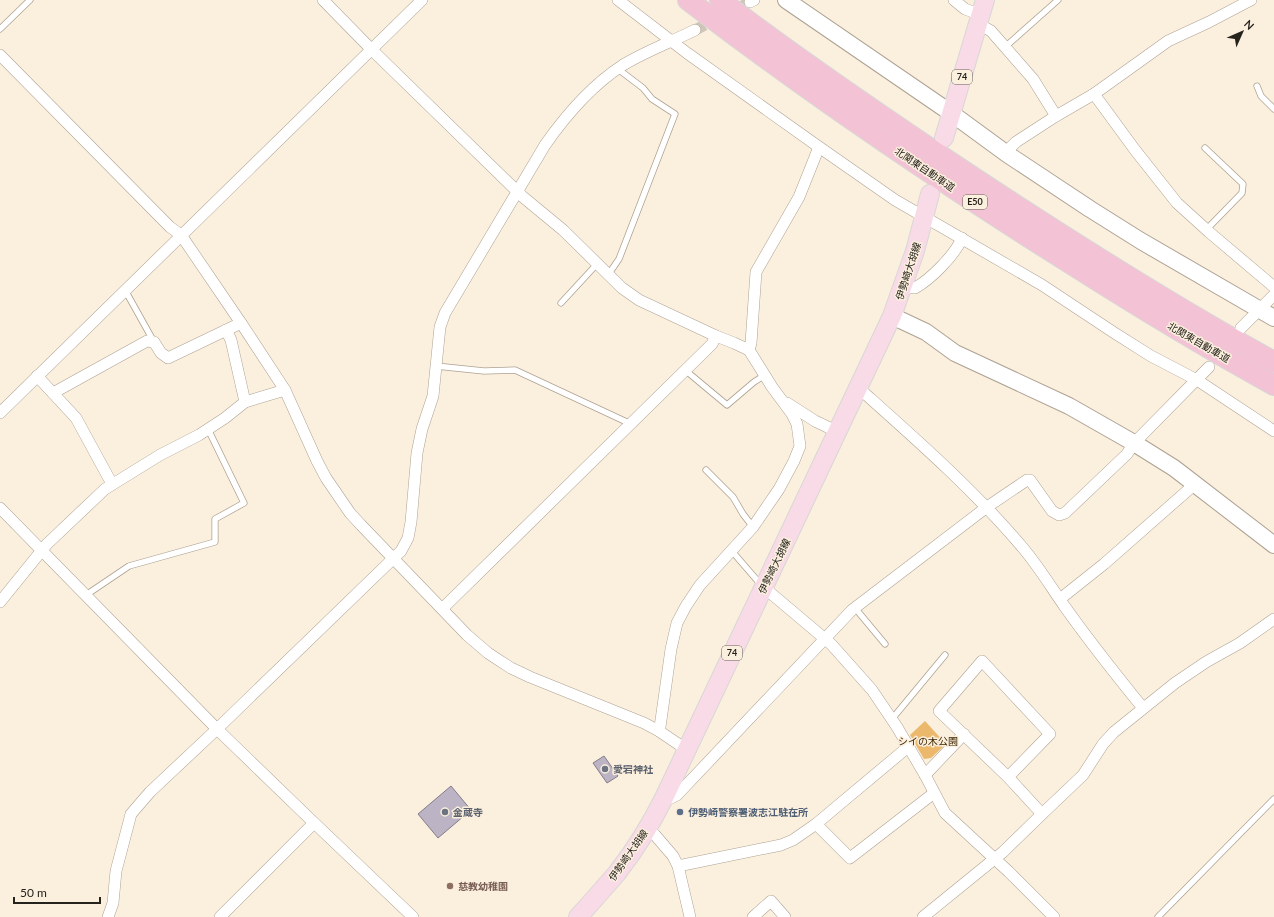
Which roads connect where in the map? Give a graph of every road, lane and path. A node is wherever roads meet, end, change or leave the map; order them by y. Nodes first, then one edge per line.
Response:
1 (30, 0) edge
2 (323, 0) edge
3 (422, 0) edge
4 (618, 0) edge
5 (688, 0) edge
6 (720, 0) edge
7 (786, 0) edge
8 (954, 0) edge
9 (1058, 0) edge
10 (1251, 0) edge
11 (981, 14) edge
12 (0, 29) edge
13 (695, 30) tunnel mouth
14 (672, 41) junction
15 (1005, 47) junction
16 (371, 49) junction
17 (0, 55) edge
18 (618, 69) junction
19 (1257, 86) dead end
20 (1094, 94) junction
21 (1274, 109) edge
22 (951, 113) junction
23 (1056, 116) junction
24 (944, 138) dead end
25 (819, 147) junction
26 (1205, 148) dead end
27 (1007, 154) junction
28 (518, 191) junction
29 (930, 194) dead end
30 (924, 217) junction
31 (1206, 230) junction
32 (181, 235) junction
33 (962, 238) junction
34 (597, 264) junction
35 (608, 275) junction
36 (1274, 286) edge
37 (903, 287) junction
38 (125, 290) junction
39 (1274, 295) edge
40 (561, 303) dead end
41 (1259, 310) junction
42 (892, 316) junction
43 (1274, 318) edge
44 (241, 323) junction
45 (1241, 328) dead end
46 (226, 330) junction
47 (716, 336) junction
48 (154, 342) junction
49 (749, 350) junction
50 (1274, 362) edge
51 (435, 366) junction
52 (1209, 367) dead end
53 (685, 370) junction
54 (765, 375) junction
55 (37, 376) junction
56 (1197, 380) junction
57 (1274, 385) edge
58 (858, 389) junction
59 (285, 390) junction
60 (53, 393) junction
61 (783, 400) junction
62 (245, 402) junction
63 (0, 413) edge
64 (631, 424) junction
65 (208, 429) junction
66 (1274, 431) edge
67 (838, 432) junction
68 (1134, 443) junction
69 (706, 470) dead end
70 (112, 484) junction
71 (1195, 484) junction
72 (987, 507) junction
73 (0, 508) edge
74 (752, 527) junction
75 (1274, 545) edge
76 (42, 550) junction
77 (731, 550) junction
78 (393, 559) junction
79 (763, 588) junction
80 (86, 595) junction
81 (1060, 599) junction
82 (0, 602) edge
83 (855, 608) junction
84 (442, 610) junction
85 (1274, 619) edge
86 (824, 638) junction
87 (885, 644) dead end
88 (945, 655) dead end
89 (1143, 708) junction
90 (892, 719) junction
91 (217, 729) junction
92 (659, 731) junction
93 (964, 734) junction
94 (908, 747) junction
95 (687, 750) junction
96 (925, 775) junction
97 (1008, 777) junction
98 (934, 794) junction
99 (664, 798) junction
100 (1274, 799) edge
101 (1042, 814) junction
102 (314, 823) junction
103 (816, 824) junction
104 (646, 831) junction
105 (994, 858) junction
106 (678, 866) junction
107 (108, 917) edge
108 (220, 917) edge
109 (413, 917) edge
110 (578, 917) edge
111 (690, 917) edge
112 (754, 917) edge
113 (785, 917) edge
114 (923, 917) edge
115 (1054, 917) edge
116 (1158, 917) edge

1 - 12 lane
2 - 16 street
3 - 16 street
4 - 14 street
5 - 57 highway, 北関東自動車道 / E50
6 - 50 highway, 北関東自動車道 / E50
7 - 22 street
8 - 11 street
9 - 15 lane
10 - 20 street
11 - 15 street
11 - 22 main road, 74
13 - 14 street
14 - 18 street
14 - 25 street
15 - 23 street
16 - 28 street
16 - 32 street
17 - 32 street
18 - 28 street
18 - 35 lane
19 - 21 lane
20 - 23 street
20 - 31 street
22 - 24 main road, 74
22 - 27 street
23 - 27 street
25 - 30 street
25 - 49 street
26 - 31 lane
27 - 41 street
28 - 34 street
28 - 51 street
29 - 30 main road, 伊勢崎大胡線 / 74
30 - 33 street
30 - 37 main road, 伊勢崎大胡線 / 74
31 - 36 street
32 - 38 street
32 - 44 street
33 - 37 street
33 - 56 street
34 - 35 street
34 - 40 lane
35 - 47 street
37 - 42 main road, 伊勢崎大胡線 / 74
38 - 48 lane
38 - 55 street
39 - 41 street
41 - 43 street
41 - 45 street
42 - 58 main road, 伊勢崎大胡線 / 74
42 - 68 street
44 - 46 street
44 - 59 street
46 - 48 street
46 - 62 street
47 - 49 street
47 - 53 street
48 - 60 street
49 - 54 street
51 - 64 lane
51 - 78 street
52 - 56 street
53 - 54 lane
53 - 64 street
54 - 61 street
55 - 60 street
55 - 63 street
56 - 66 street
56 - 68 street
58 - 67 main road, 伊勢崎大胡線 / 74
58 - 72 street
59 - 62 street
59 - 78 street
60 - 70 street
61 - 67 street
61 - 74 street
62 - 65 street
64 - 84 street
65 - 70 street
65 - 80 lane
67 - 79 main road, 伊勢崎大胡線 / 74
68 - 71 street
68 - 72 street
69 - 74 lane
70 - 76 street
71 - 75 street
71 - 81 street
72 - 81 street
72 - 83 street
73 - 76 street
74 - 77 street
76 - 80 street
76 - 82 street
77 - 79 lane
77 - 92 street
78 - 84 street
78 - 91 street
79 - 86 street
79 - 95 main road, 伊勢崎大胡線 / 74
80 - 91 street
81 - 89 street
83 - 86 street
83 - 87 lane
84 - 92 street
85 - 89 street
86 - 90 street
86 - 99 street
88 - 90 lane
89 - 101 street
90 - 94 street
91 - 102 street
91 - 107 street
92 - 95 street
93 - 96 street
93 - 97 street
93 - 97 street
94 - 96 street
94 - 103 street
95 - 99 main road, 伊勢崎大胡線 / 74
96 - 98 street
97 - 101 street
98 - 103 street
98 - 105 street
99 - 104 main road, 伊勢崎大胡線 / 74
100 - 116 lane
101 - 105 street
102 - 108 street
102 - 109 street
103 - 106 street
104 - 106 street
104 - 110 main road, 伊勢崎大胡線 / 74
105 - 114 street
105 - 115 street
106 - 111 street
112 - 113 street

